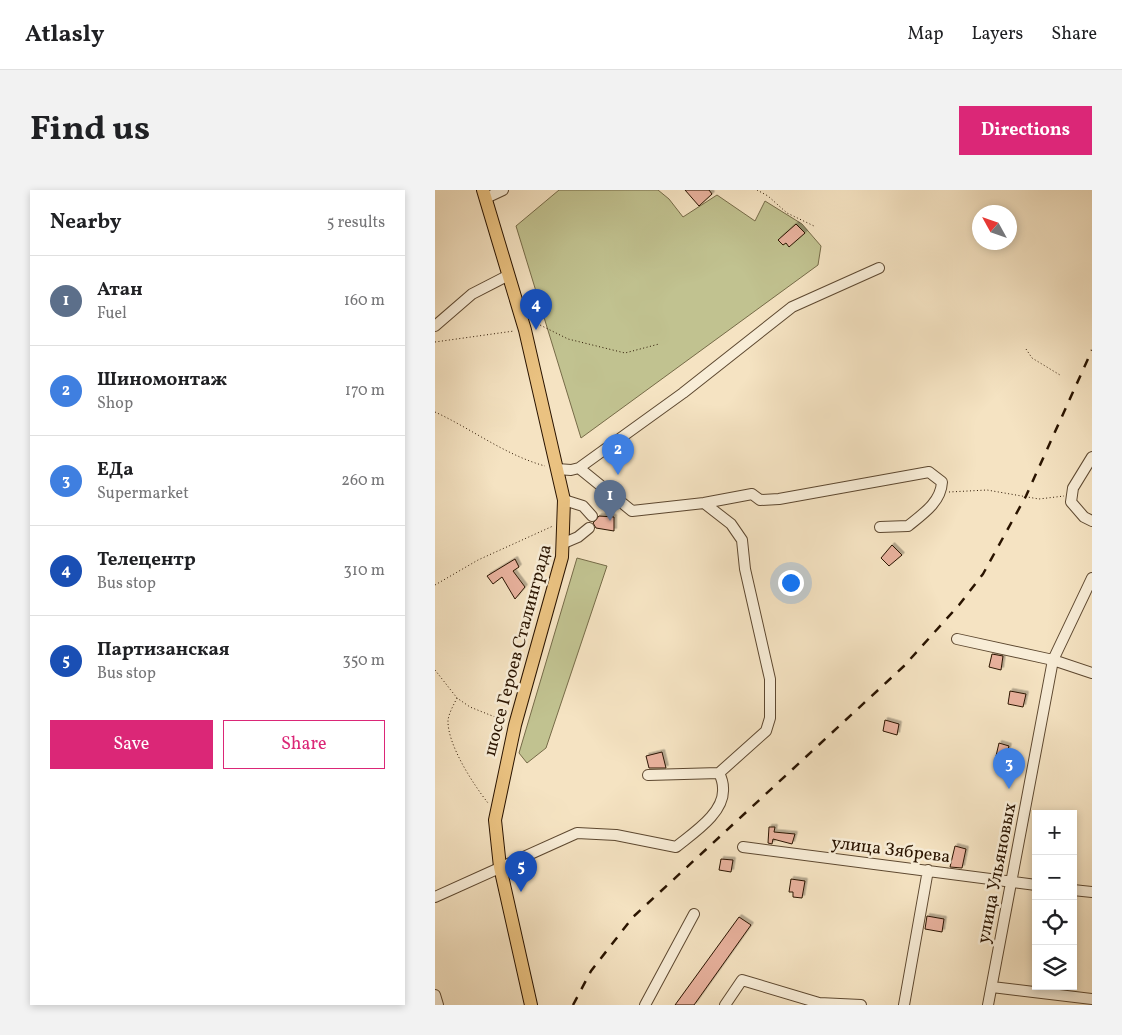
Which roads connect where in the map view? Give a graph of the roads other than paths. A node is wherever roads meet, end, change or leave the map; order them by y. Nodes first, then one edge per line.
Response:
1 (503, 190) edge
2 (484, 194) edge
3 (879, 268) dead end
4 (509, 275) junction
5 (435, 326) edge
6 (1092, 457) edge
7 (579, 468) junction
8 (557, 469) junction
9 (564, 500) junction
10 (704, 504) junction
11 (592, 516) dead end
12 (1092, 520) edge
13 (880, 526) dead end
14 (589, 528) dead end
15 (564, 543) junction
16 (1092, 578) edge
17 (1089, 594) edge
18 (957, 639) dead end
19 (1053, 660) junction
20 (1092, 673) edge
21 (719, 773) junction
22 (648, 775) dead end
23 (743, 847) dead end
24 (500, 866) junction
25 (928, 870) junction
26 (1012, 881) junction
27 (1032, 884) edge
28 (1077, 890) edge
29 (1092, 892) edge
30 (435, 897) edge
31 (694, 914) dead end
32 (991, 987) junction
33 (435, 995) edge
34 (1092, 1000) edge
35 (438, 1005) edge
36 (531, 1005) edge
37 (645, 1005) edge
38 (725, 1005) edge
39 (833, 1005) edge
40 (861, 1005) edge
41 (904, 1005) edge
42 (988, 1005) edge

1 - 2 street
2 - 4 main road, шоссе Героев Сталинграда
3 - 7 street
4 - 5 street
4 - 8 main road, шоссе Героев Сталинграда
6 - 12 street
7 - 8 street
7 - 10 street
8 - 9 main road, шоссе Героев Сталинграда
9 - 11 street
9 - 15 main road, шоссе Героев Сталинграда
10 - 13 street
10 - 21 street
14 - 15 street
15 - 24 main road, шоссе Героев Сталинграда
16 - 17 street, улица Ульяновых
17 - 19 street, улица Ульяновых
18 - 19 street
19 - 20 street
19 - 26 street, улица Ульяновых
21 - 22 street
21 - 24 street
23 - 25 street, улица Зябрева
24 - 30 street
24 - 36 main road, шоссе Героев Сталинграда
25 - 26 street, улица Зябрева
25 - 41 street
26 - 27 street, улица Зябрева
26 - 32 street, улица Ульяновых
28 - 29 street
31 - 37 street
32 - 34 street
32 - 42 street, улица Ульяновых
33 - 35 street
38 - 39 street
39 - 40 street

